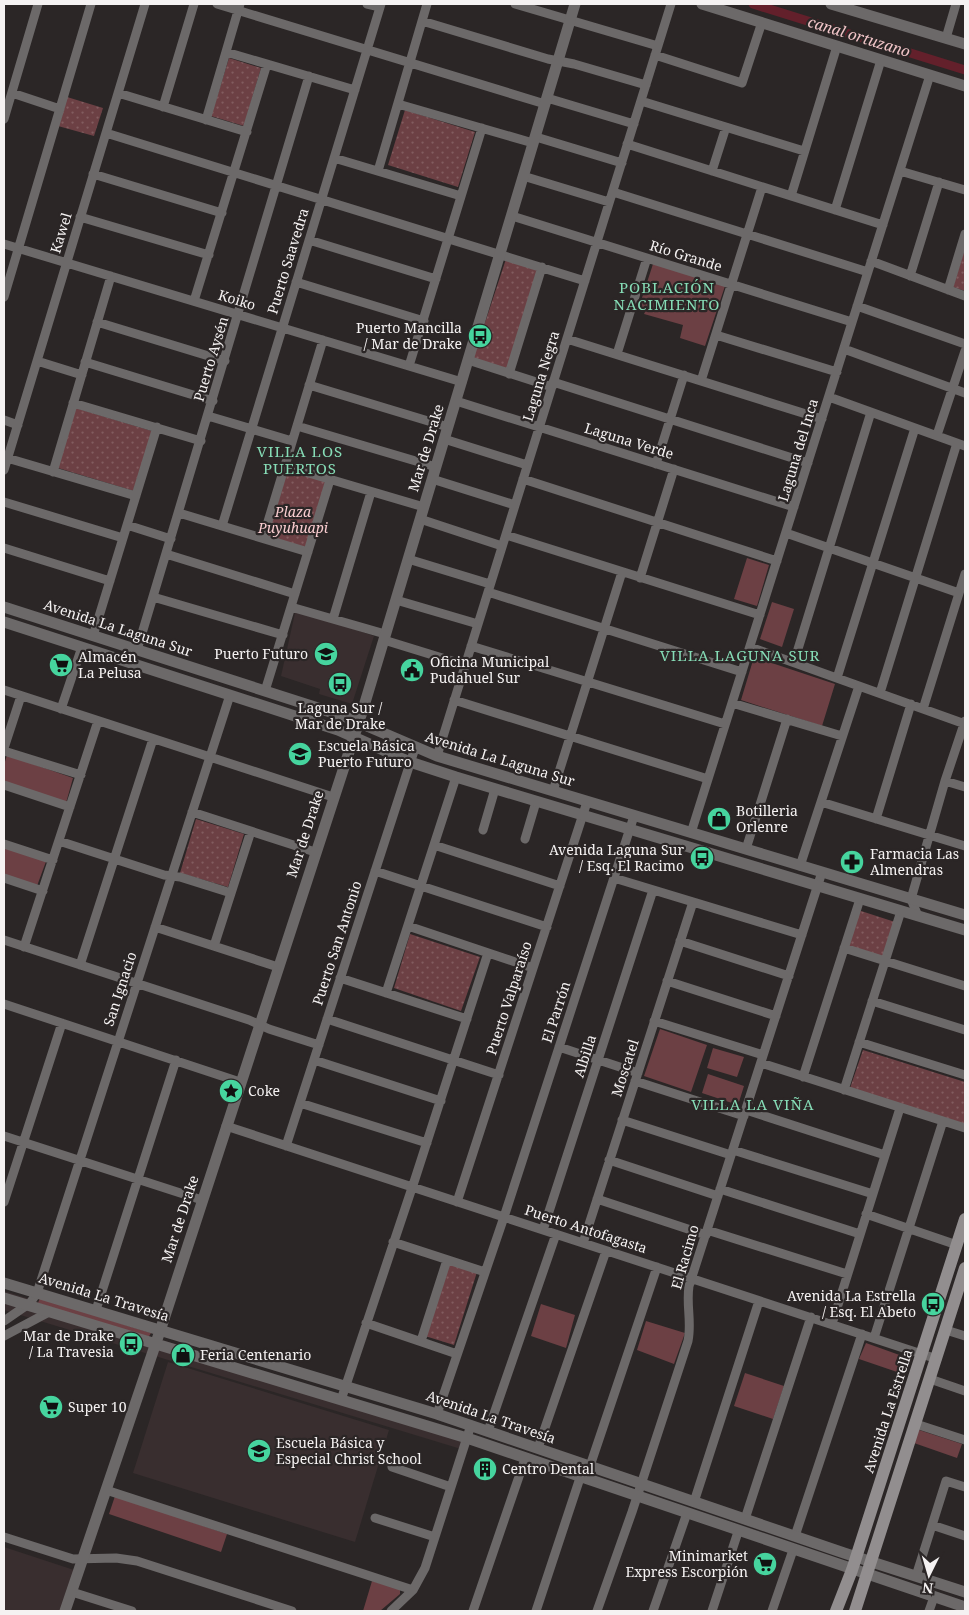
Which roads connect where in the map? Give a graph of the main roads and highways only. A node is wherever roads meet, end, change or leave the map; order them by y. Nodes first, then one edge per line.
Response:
1 (965, 1219) edge
2 (965, 1268) edge
3 (836, 1611) edge
4 (856, 1611) edge

1 - 3 main road, Avenida La Estrella
2 - 4 main road

